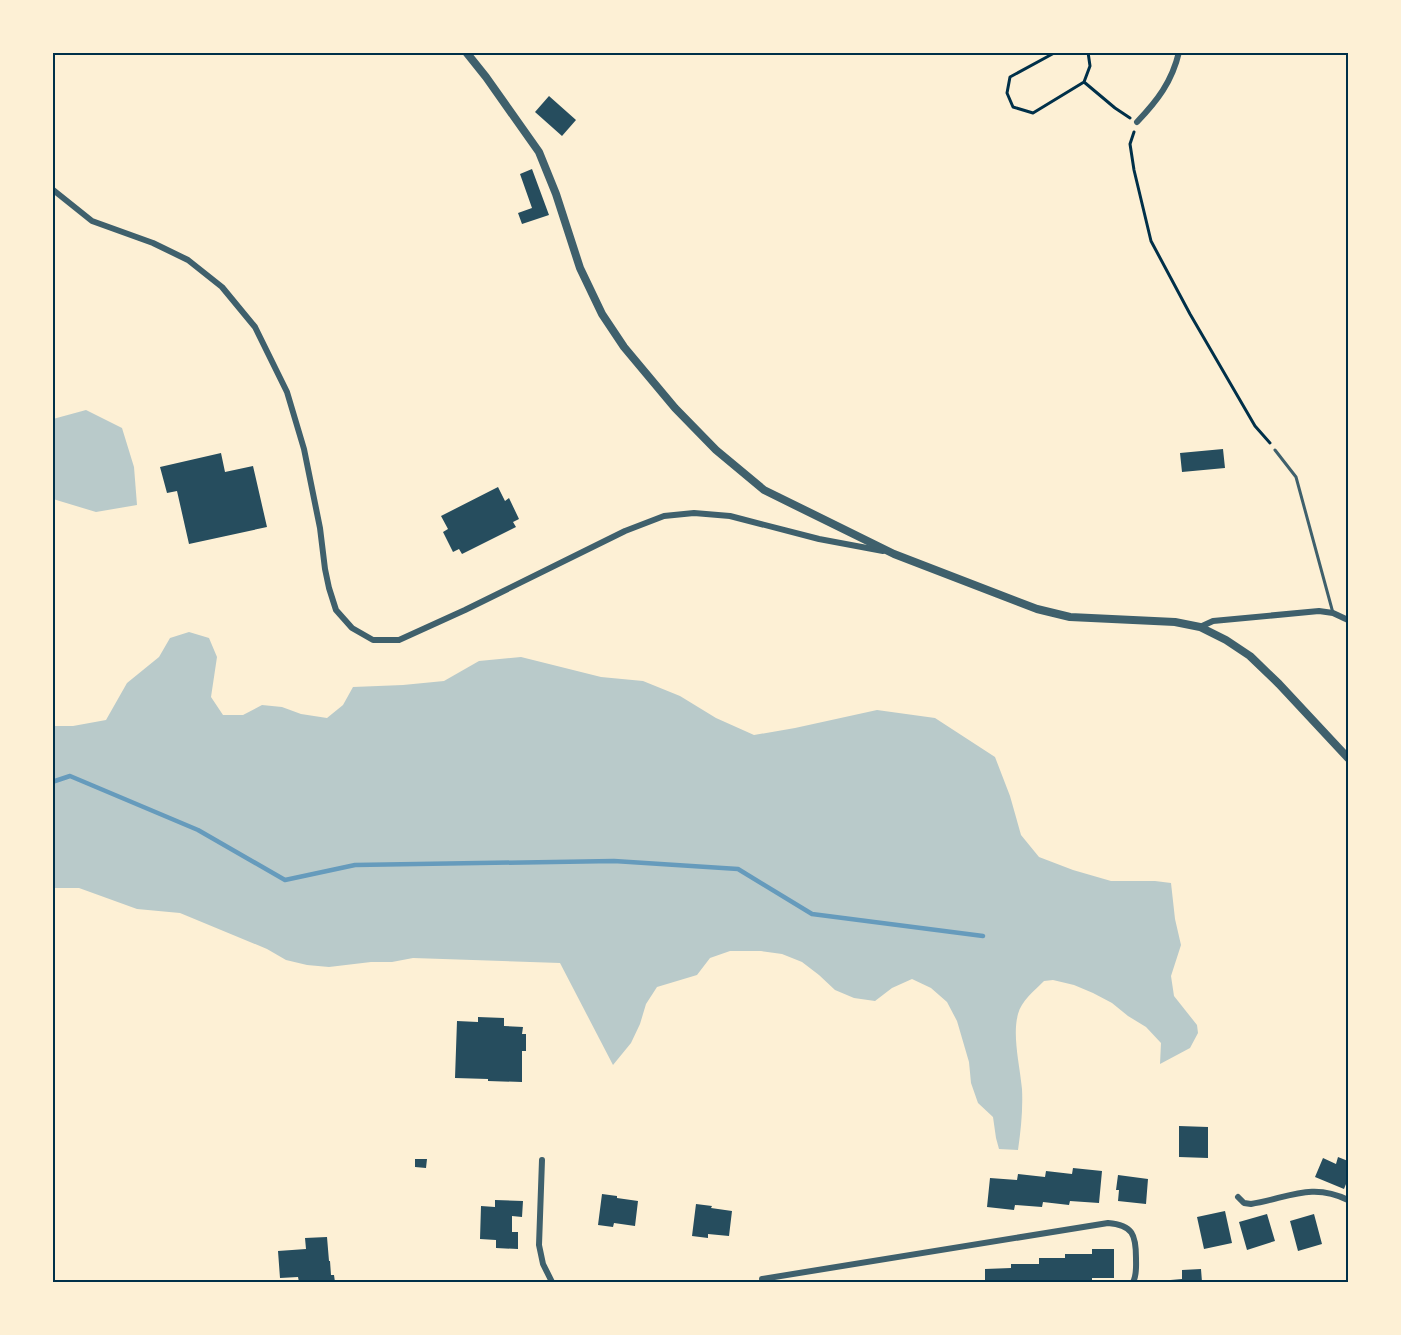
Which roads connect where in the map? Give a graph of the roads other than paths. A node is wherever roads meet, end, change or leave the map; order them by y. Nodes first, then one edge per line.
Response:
1 (466, 52) edge
2 (1179, 52) edge
3 (1137, 122) road end
4 (52, 189) edge
5 (1275, 450) road end
6 (894, 554) junction
7 (1333, 613) junction
8 (1348, 620) edge
9 (1200, 627) junction
10 (1348, 758) edge
11 (542, 1160) dead end
12 (1238, 1197) dead end
13 (1348, 1200) edge
14 (762, 1279) dead end
15 (552, 1282) edge
16 (1133, 1282) edge

1 - 6 street
2 - 3 street
4 - 6 street
5 - 7 lane
6 - 9 street
7 - 8 street
7 - 9 street
9 - 10 street
11 - 15 street
12 - 13 street
14 - 16 street

